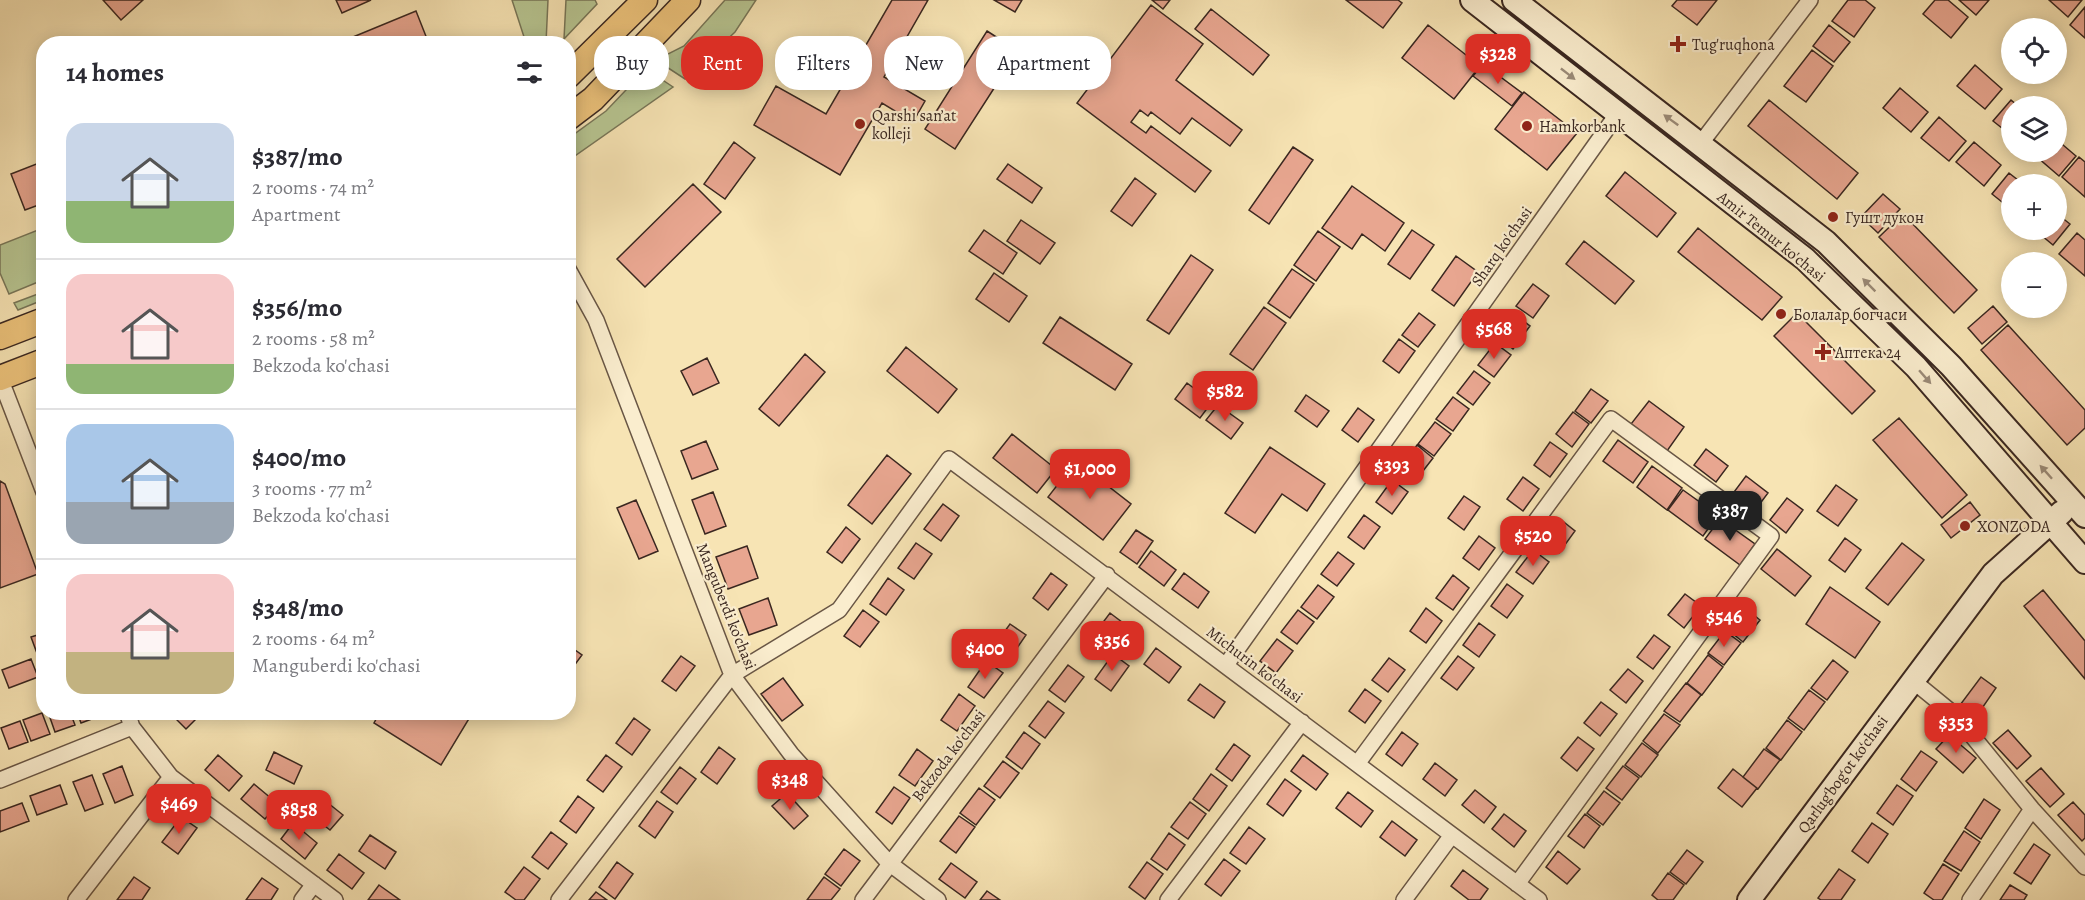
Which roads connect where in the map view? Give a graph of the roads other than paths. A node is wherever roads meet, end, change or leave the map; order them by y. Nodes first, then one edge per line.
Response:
1 (645, 0) edge
2 (688, 0) edge
3 (1472, 0) edge
4 (1514, 0) edge
5 (1810, 0) edge
6 (576, 68) edge
7 (576, 112) edge
8 (1618, 113) junction
9 (1701, 143) junction
10 (576, 284) edge
11 (36, 323) edge
12 (0, 338) edge
13 (36, 364) edge
14 (0, 378) edge
15 (36, 471) edge
16 (2081, 505) edge
17 (2050, 521) junction
18 (2085, 562) edge
19 (1107, 575) junction
20 (1226, 665) junction
21 (732, 675) junction
22 (1912, 680) junction
23 (130, 720) edge
24 (1302, 722) junction
25 (1357, 764) junction
26 (171, 777) junction
27 (0, 780) edge
28 (2032, 809) junction
29 (1452, 835) junction
30 (889, 863) junction
31 (2085, 867) edge
32 (314, 884) junction
33 (1517, 884) junction
34 (76, 900) edge
35 (302, 900) edge
36 (335, 900) edge
37 (559, 900) edge
38 (863, 900) edge
39 (938, 900) edge
40 (1168, 900) edge
41 (1404, 900) edge
42 (1539, 900) edge
43 (1749, 900) edge
44 (1970, 900) edge

1 - 6 main road
2 - 7 main road
3 -> 8 main road, Amir Temur ko'chasi
9 -> 4 main road, Amir Temur ko'chasi
5 - 9 street
8 -> 17 main road, Amir Temur ko'chasi
8 - 20 street, Sharq ko'chasi
16 -> 9 main road, Amir Temur ko'chasi
10 - 21 street, Manguberdi ko'chasi
11 - 12 main road
13 - 14 main road
14 - 15 street
16 - 17 main road, Qarlug‘bog‘ot ko‘chasi
17 - 18 main road, Amir Temur ko'chasi
17 - 22 main road, Qarlug‘bog‘ot ko‘chasi
19 - 20 street, Michurin ko'chasi
19 - 21 street, Michurin ko'chasi
19 - 30 street, Bekzoda ko'chasi
20 - 24 street, Michurin ko'chasi
21 - 30 street, Manguberdi ko'chasi
21 - 37 street
22 - 28 street
22 - 43 main road, Qarlug‘bog‘ot ko‘chasi
23 - 26 street
23 - 27 street
24 - 25 street, Michurin ko'chasi
24 - 40 street
25 - 29 street, Michurin ko'chasi
25 - 33 street
26 - 32 street
26 - 34 street
28 - 31 street
28 - 44 street
29 - 33 street, Michurin ko'chasi
29 - 41 street
30 - 38 street, Bekzoda ko'chasi
30 - 39 street, Manguberdi ko'chasi
32 - 35 street
32 - 36 street
33 - 42 street, Michurin ko'chasi

